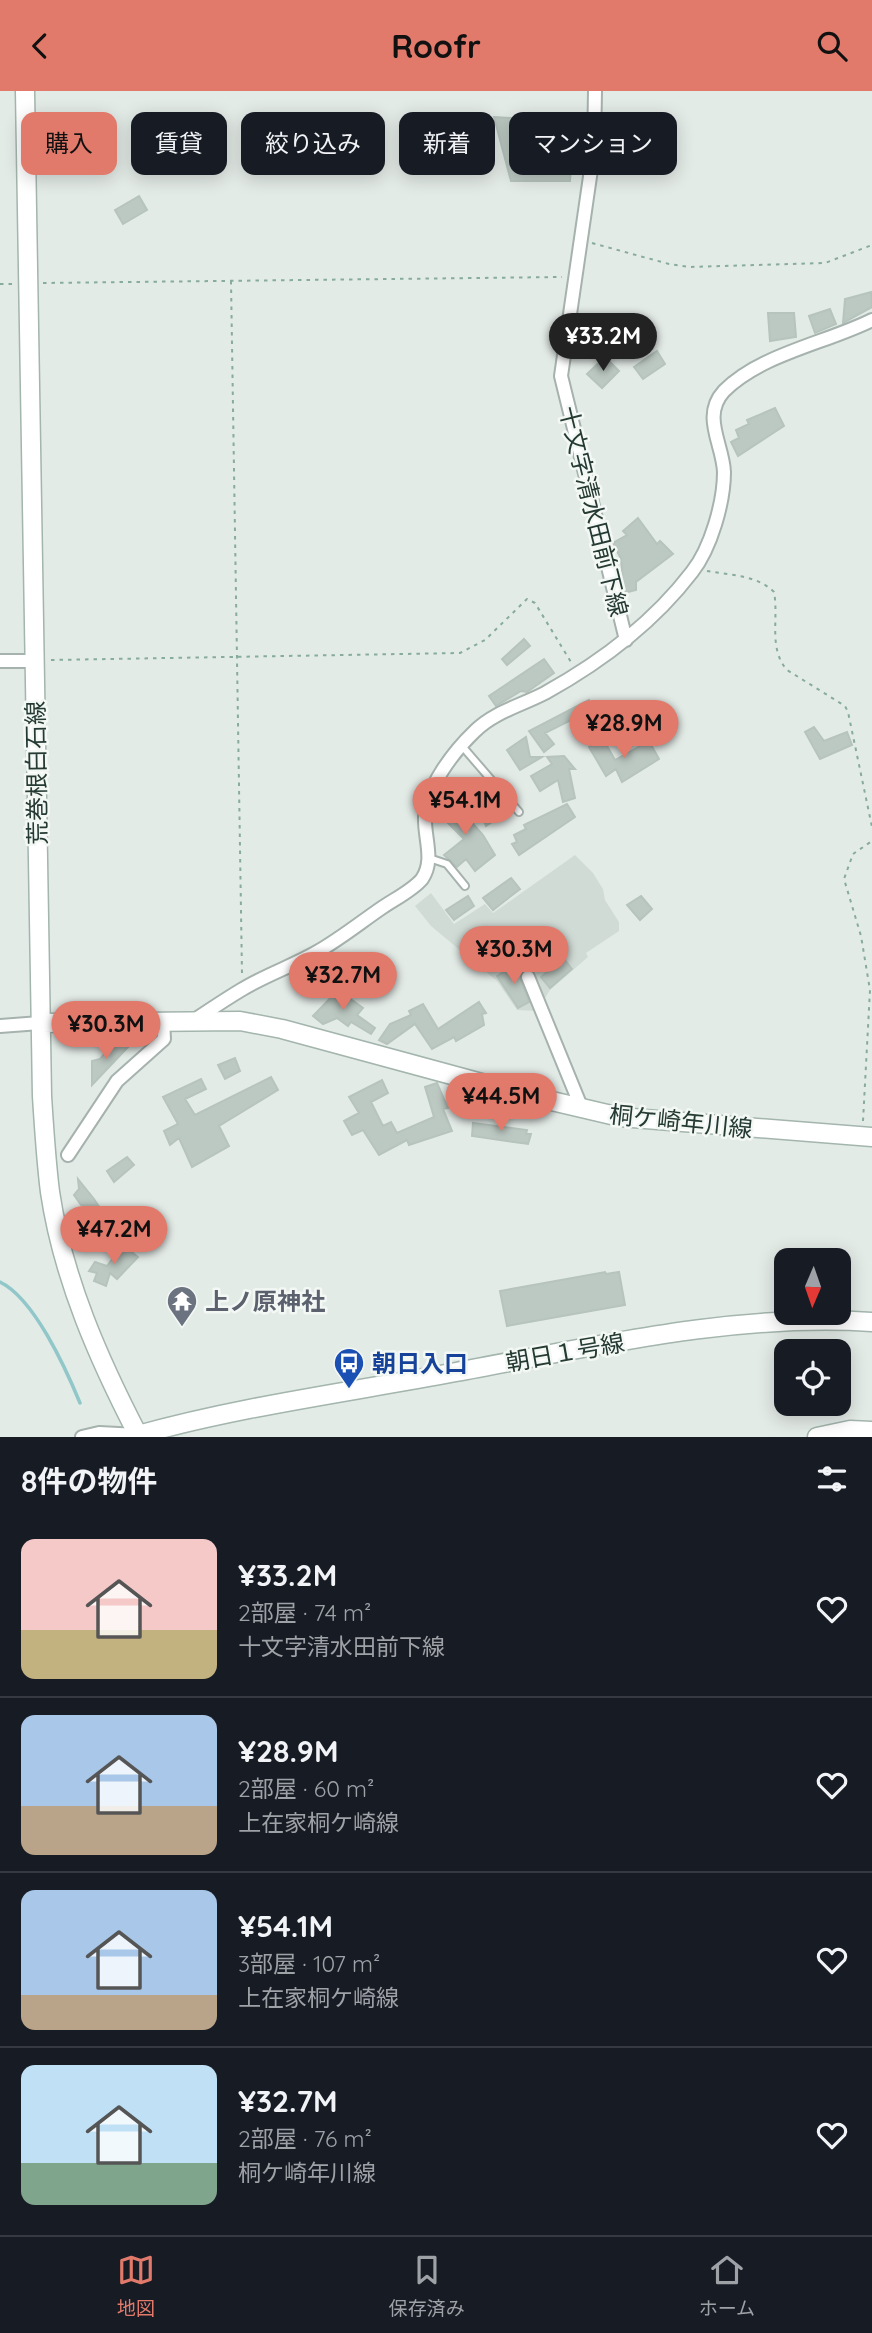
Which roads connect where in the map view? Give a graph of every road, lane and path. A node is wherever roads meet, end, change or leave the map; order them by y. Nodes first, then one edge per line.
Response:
1 (25, 91) edge
2 (595, 91) edge
3 (581, 240) junction
4 (872, 245) edge
5 (575, 277) junction
6 (231, 281) junction
7 (0, 284) edge
8 (28, 284) junction
9 (872, 320) edge
10 (695, 569) junction
11 (626, 640) junction
12 (236, 657) junction
13 (0, 661) edge
14 (34, 661) junction
15 (577, 672) junction
16 (462, 746) junction
17 (519, 811) dead end
18 (872, 827) edge
19 (872, 841) edge
20 (429, 858) junction
21 (465, 886) dead end
22 (527, 977) dead end
23 (242, 989) junction
24 (197, 1019) junction
25 (163, 1020) junction
26 (40, 1023) junction
27 (0, 1026) edge
28 (582, 1109) junction
29 (867, 1136) edge
30 (68, 1155) dead end
31 (872, 1322) edge
32 (872, 1430) edge
33 (136, 1436) edge
34 (82, 1437) edge
35 (817, 1437) edge

1 - 8 street, 荒巻根白石線
2 - 3 street, 十文字清水田前下線
3 - 4 path
3 - 5 street, 十文字清水田前下線
5 - 6 path
5 - 11 street, 十文字清水田前下線
6 - 8 path
6 - 12 path
7 - 8 path
8 - 14 street, 荒巻根白石線
9 - 10 street
10 - 11 street
10 - 18 path
11 - 15 street
12 - 14 path
12 - 15 path
12 - 23 path
13 - 14 street
14 - 26 street, 荒巻根白石線
15 - 16 street
16 - 17 lane
16 - 20 street
19 - 29 path
20 - 21 lane
20 - 23 street
22 - 28 street
23 - 24 street
24 - 25 street, 桐ケ崎年川線
24 - 28 street, 桐ケ崎年川線
25 - 26 street, 桐ケ崎年川線
25 - 30 street
26 - 27 street
26 - 33 street, 荒巻根白石線
28 - 29 street, 桐ケ崎年川線
31 - 33 street, 朝日１号線
32 - 35 street
33 - 34 street

